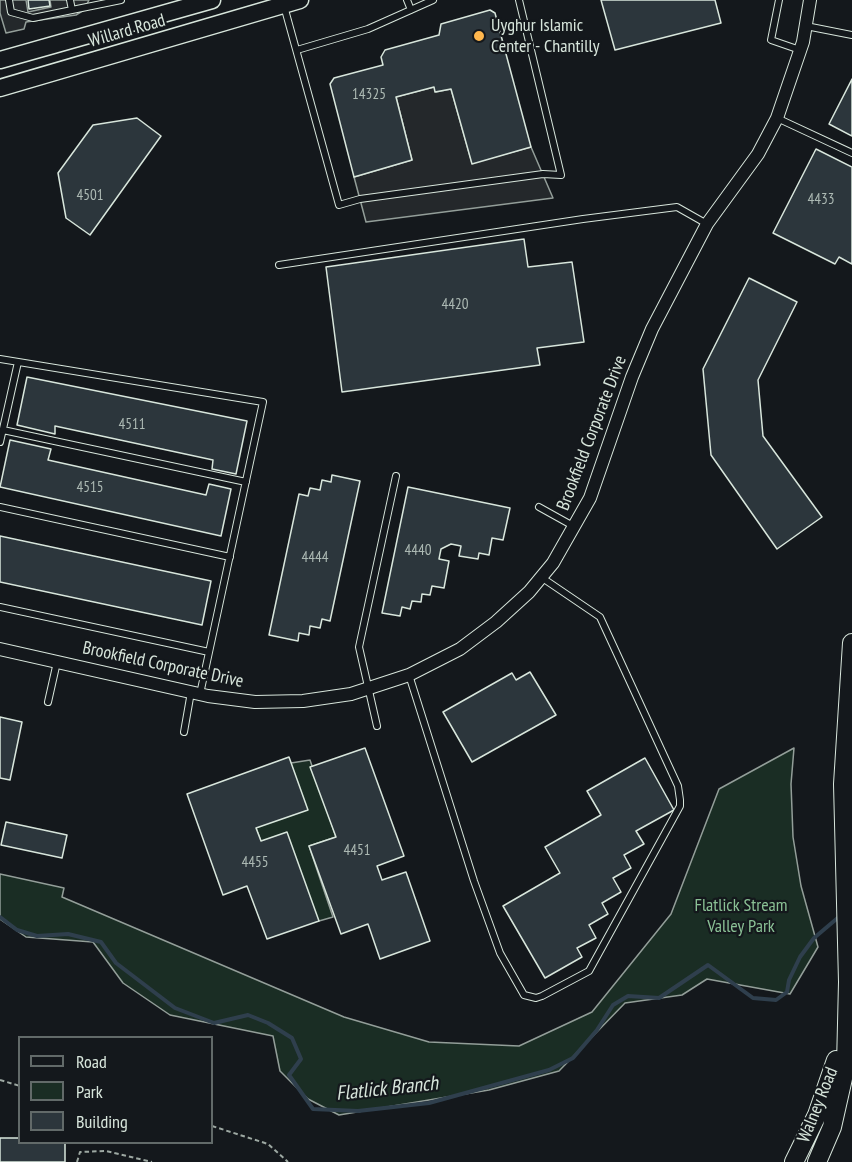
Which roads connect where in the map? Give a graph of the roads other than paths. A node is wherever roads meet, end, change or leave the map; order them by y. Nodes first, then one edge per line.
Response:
1 (9, 0) edge
2 (70, 0) edge
3 (121, 0) edge
4 (212, 0) edge
5 (300, 0) edge
6 (407, 0) edge
7 (433, 0) edge
8 (519, 0) edge
9 (779, 0) edge
10 (810, 0) edge
11 (284, 5) junction
12 (72, 10) junction
13 (411, 10) junction
14 (806, 26) junction
15 (852, 35) edge
16 (297, 50) junction
17 (801, 50) junction
18 (0, 60) edge
19 (0, 88) edge
20 (777, 118) junction
21 (852, 153) edge
22 (707, 224) junction
23 (279, 265) dead end
24 (0, 359) edge
25 (18, 362) junction
26 (3, 430) junction
27 (0, 442) edge
28 (396, 476) dead end
29 (246, 482) junction
30 (0, 507) edge
31 (539, 507) dead end
32 (576, 527) junction
33 (230, 557) junction
34 (541, 577) junction
35 (0, 607) edge
36 (852, 644) edge
37 (0, 649) edge
38 (209, 652) junction
39 (57, 661) junction
40 (409, 675) junction
41 (367, 690) junction
42 (195, 693) junction
43 (48, 702) dead end
44 (377, 726) dead end
45 (184, 732) dead end
46 (846, 1011) junction
47 (794, 1162) edge
48 (817, 1162) edge

1 - 12 lane
2 - 12 lane
3 - 12 lane
4 - 18 main road, Willard Road
5 - 11 main road, Willard Road
6 - 13 lane
7 - 13 lane
8 - 16 lane
9 - 17 lane
10 - 14 street, Brookfield Corporate Drive
11 - 16 lane
11 - 19 main road, Willard Road
13 - 16 lane
14 - 15 lane
14 - 17 street, Brookfield Corporate Drive
17 - 20 street, Brookfield Corporate Drive
20 - 21 lane
20 - 22 street, Brookfield Corporate Drive
22 - 23 lane
22 - 32 street, Brookfield Corporate Drive
24 - 25 lane
25 - 26 lane
25 - 29 lane
26 - 27 lane
26 - 29 lane
28 - 41 lane
29 - 33 lane
30 - 33 lane
31 - 32 lane
32 - 34 street, Brookfield Corporate Drive
33 - 38 lane
34 - 40 street, Brookfield Corporate Drive
34 - 40 lane
35 - 38 lane
36 - 46 main road, Walney Road
37 - 39 street, Brookfield Corporate Drive
38 - 42 lane
39 - 42 street, Brookfield Corporate Drive
39 - 43 lane
40 - 41 street, Brookfield Corporate Drive
41 - 42 street, Brookfield Corporate Drive
41 - 44 lane
42 - 45 lane
46 - 47 main road, Walney Road
46 - 48 main road, Walney Road

